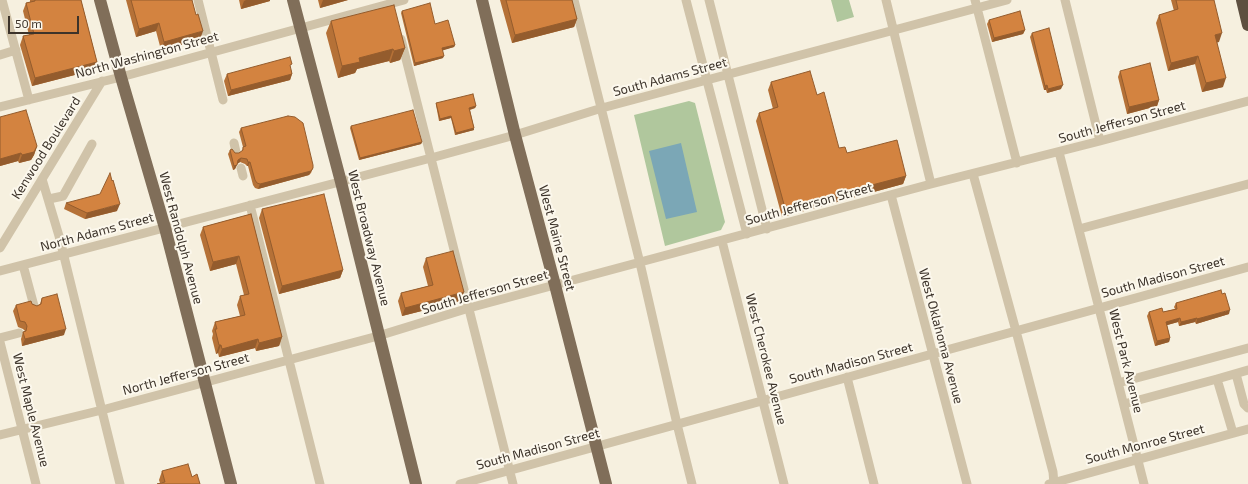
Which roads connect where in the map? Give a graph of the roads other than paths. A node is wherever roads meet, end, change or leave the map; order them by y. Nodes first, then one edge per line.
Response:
1 (2, 0) edge
2 (100, 0) edge
3 (198, 0) edge
4 (293, 0) edge
5 (404, 0) edge
6 (482, 0) edge
7 (574, 0) edge
8 (686, 0) edge
9 (709, 0) edge
10 (886, 0) edge
11 (1007, 0) edge
12 (1065, 0) edge
13 (1242, 0) edge
14 (976, 4) edge
15 (1248, 24) edge
16 (397, 26) edge
17 (300, 27) junction
18 (894, 30) junction
19 (16, 50) junction
20 (211, 52) junction
21 (0, 55) edge
22 (728, 75) junction
23 (121, 77) junction
24 (102, 81) junction
25 (706, 81) junction
26 (29, 100) junction
27 (223, 100) dead end
28 (1248, 102) edge
29 (0, 107) edge
30 (602, 108) junction
31 (515, 135) junction
32 (1100, 142) junction
33 (234, 143) dead end
34 (92, 144) dead end
35 (236, 152) edge
36 (1060, 152) junction
37 (431, 158) junction
38 (1017, 163) junction
39 (973, 174) junction
40 (42, 179) junction
41 (341, 182) junction
42 (931, 184) junction
43 (1248, 184) edge
44 (891, 195) junction
45 (49, 199) junction
46 (250, 205) junction
47 (165, 228) junction
48 (767, 228) junction
49 (1079, 229) junction
50 (747, 234) junction
51 (722, 241) junction
52 (0, 248) edge
53 (63, 255) junction
54 (640, 263) junction
55 (23, 265) junction
56 (1248, 267) edge
57 (0, 271) edge
58 (555, 286) junction
59 (34, 306) edge
60 (469, 308) junction
61 (1099, 308) junction
62 (1016, 331) junction
63 (19, 333) dead end
64 (378, 336) junction
65 (0, 338) edge
66 (0, 342) edge
67 (1248, 348) edge
68 (933, 354) junction
69 (288, 359) junction
70 (1242, 372) edge
71 (847, 377) junction
72 (1217, 379) junction
73 (205, 382) junction
74 (1118, 383) junction
75 (1248, 396) edge
76 (763, 401) junction
77 (1124, 404) junction
78 (1248, 408) edge
79 (102, 410) junction
80 (677, 424) junction
81 (22, 428) junction
82 (1248, 429) edge
83 (1233, 433) junction
84 (0, 434) edge
85 (596, 446) junction
86 (1138, 459) junction
87 (510, 470) junction
88 (36, 484) edge
89 (120, 484) edge
90 (231, 484) edge
91 (320, 484) edge
92 (416, 484) edge
93 (460, 484) edge
94 (513, 484) edge
95 (606, 484) edge
96 (692, 484) edge
97 (784, 484) edge
98 (874, 484) edge
99 (966, 484) edge
100 (1052, 484) edge
101 (1144, 484) edge

1 - 19 street
2 - 23 main road, West Randolph Avenue
3 - 20 street
4 - 17 main road, West Broadway Avenue
5 - 17 street, North Washington Street
6 - 31 main road, West Maine Street
7 - 30 street
8 - 25 street
9 - 22 street
10 - 18 street
11 - 14 street, South Adams Street
12 - 32 street
13 - 15 highway
14 - 18 street, South Adams Street
14 - 38 street
16 - 37 street
17 - 20 street, North Washington Street
17 - 41 main road, West Broadway Avenue
18 - 22 street, South Adams Street
18 - 42 street
19 - 21 street
19 - 26 street
20 - 23 street, North Washington Street
20 - 27 street
22 - 25 street, South Adams Street
22 - 48 street
23 - 24 street, North Washington Street
23 - 47 main road, West Randolph Avenue
24 - 26 street, North Washington Street
24 - 40 street, Kenwood Boulevard
25 - 30 street, South Adams Street
25 - 50 street
26 - 29 street, North Washington Street
28 - 32 street, South Jefferson Street
30 - 31 street, South Adams Street
30 - 54 street
31 - 37 street, South Adams Street
31 - 58 main road, West Maine Street
32 - 36 street, South Jefferson Street
33 - 35 street
34 - 45 street
36 - 38 street, South Jefferson Street
36 - 49 street, West Park Avenue
37 - 41 street, South Adams Street
37 - 60 street
38 - 39 street, South Jefferson Street
39 - 42 street, South Jefferson Street
39 - 62 street
40 - 45 street
40 - 52 street, Kenwood Boulevard
41 - 46 street, North Adams Street
41 - 64 main road, West Broadway Avenue
42 - 44 street, South Jefferson Street
43 - 49 street
44 - 48 street, South Jefferson Street
44 - 68 street, West Oklahoma Avenue
45 - 53 street
46 - 47 street, North Adams Street
46 - 69 street
47 - 53 street, North Adams Street
47 - 73 main road, West Randolph Avenue
48 - 50 street, South Jefferson Street
49 - 61 street, West Park Avenue
50 - 51 street, South Jefferson Street
51 - 54 street, South Jefferson Street
51 - 76 street, West Cherokee Avenue
53 - 55 street, North Adams Street
53 - 79 street
54 - 58 street, South Jefferson Street
54 - 80 street
55 - 57 street, North Adams Street
55 - 59 street
56 - 61 street, South Madison Street
58 - 60 street, South Jefferson Street
58 - 85 main road, West Maine Street
60 - 64 street, South Jefferson Street
60 - 87 street
61 - 62 street, South Madison Street
61 - 74 street, West Park Avenue
62 - 68 street, South Madison Street
62 - 100 street
63 - 65 street
64 - 69 street, North Jefferson Street
64 - 92 main road, West Broadway Avenue
66 - 81 street, West Maple Avenue
67 - 74 street
68 - 71 street, South Madison Street
68 - 99 street, West Oklahoma Avenue
69 - 73 street, North Jefferson Street
69 - 91 street
70 - 72 street
70 - 75 street
70 - 78 street
71 - 76 street, South Madison Street
71 - 98 street
72 - 77 street
72 - 83 street
73 - 79 street, North Jefferson Street
73 - 90 main road, West Randolph Avenue
74 - 77 street, West Park Avenue
76 - 80 street, South Madison Street
76 - 97 street, West Cherokee Avenue
77 - 86 street, West Park Avenue
79 - 81 street, North Jefferson Street
79 - 89 street
80 - 85 street, South Madison Street
80 - 96 street
81 - 84 street, North Jefferson Street
81 - 88 street, West Maple Avenue
82 - 83 street, South Monroe Street
83 - 86 street, South Monroe Street
85 - 87 street, South Madison Street
85 - 95 main road, West Maine Street
86 - 100 street, South Monroe Street
86 - 101 street, West Park Avenue
87 - 93 street, South Madison Street
87 - 94 street

